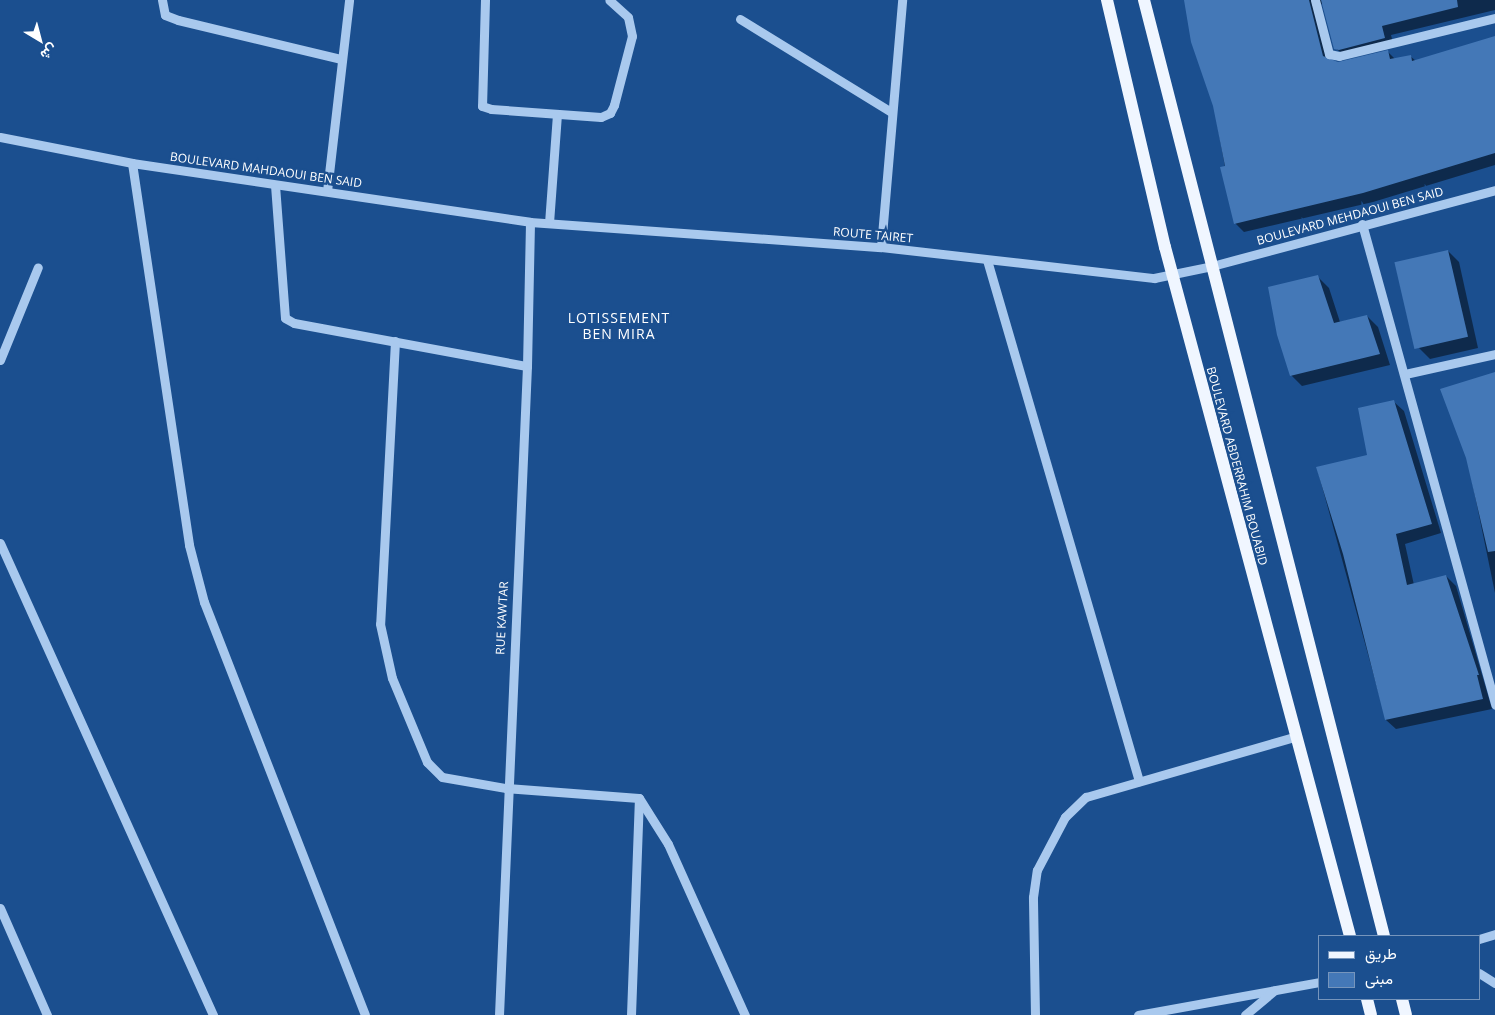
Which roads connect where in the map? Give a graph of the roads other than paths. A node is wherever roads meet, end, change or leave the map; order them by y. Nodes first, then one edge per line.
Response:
1 (162, 0) edge
2 (349, 0) edge
3 (486, 0) edge
4 (609, 0) edge
5 (902, 0) edge
6 (1107, 0) edge
7 (1144, 0) edge
8 (1314, 0) edge
9 (1495, 18) edge
10 (740, 19) dead end
11 (340, 59) junction
12 (890, 112) junction
13 (557, 115) junction
14 (0, 137) edge
15 (132, 163) junction
16 (276, 185) junction
17 (1495, 190) edge
18 (327, 191) junction
19 (530, 222) junction
20 (549, 223) junction
21 (1362, 224) junction
22 (881, 247) junction
23 (987, 260) junction
24 (1212, 266) junction
25 (38, 267) dead end
26 (1173, 276) junction
27 (395, 341) junction
28 (1495, 354) edge
29 (0, 360) edge
30 (527, 366) junction
31 (1404, 374) junction
32 (0, 542) edge
33 (1495, 705) edge
34 (1294, 737) junction
35 (1139, 781) junction
36 (506, 788) junction
37 (639, 798) junction
38 (0, 908) edge
39 (1495, 934) edge
40 (1350, 935) edge
41 (1384, 935) edge
42 (1480, 939) edge
43 (1480, 974) edge
44 (1318, 982) edge
45 (1495, 982) edge
46 (1274, 991) junction
47 (1367, 1000) edge
48 (1402, 1000) edge
49 (47, 1015) edge
50 (213, 1015) edge
51 (364, 1015) edge
52 (499, 1015) edge
53 (631, 1015) edge
54 (745, 1015) edge
55 (1035, 1015) edge
56 (1138, 1015) edge
57 (1245, 1015) edge
58 (1371, 1015) edge
59 (1406, 1015) edge

1 - 11 street
2 - 11 street
3 - 13 street
4 - 13 street
5 - 12 street
6 - 26 main road, BOULEVARD ABDERRAHIM BOUABID
7 - 24 main road, BOULEVARD ABDERRAHIM BOUABID
8 - 9 street
10 - 12 street
11 - 18 street
12 - 22 street
13 - 20 street
14 - 15 street, BOULEVARD MAHDAOUI BEN SAID
15 - 16 street, BOULEVARD MAHDAOUI BEN SAID
15 - 51 street
16 - 18 street, BOULEVARD MAHDAOUI BEN SAID
16 - 27 street
17 - 21 street, BOULEVARD MEHDAOUI BEN SAID
18 - 19 street, BOULEVARD MAHDAOUI BEN SAID
19 - 20 street, ROUTE TAIRET
19 - 30 street, RUE KAWTAR
20 - 22 street, ROUTE TAIRET
21 - 24 street, BOULEVARD MEHDAOUI BEN SAID
21 - 31 street
22 - 23 street, ROUTE TAIRET
23 - 26 street, ROUTE TAIRET
23 - 35 street
24 - 26 street, ROUTE TAIRET
24 - 41 main road, BOULEVARD ABDERRAHIM BOUABID
25 - 29 street
26 - 34 main road, BOULEVARD ABDERRAHIM BOUABID
27 - 30 street
27 - 36 street
28 - 31 street
30 - 36 street, RUE KAWTAR
31 - 33 street
32 - 50 street
34 - 35 street
34 - 40 main road, BOULEVARD ABDERRAHIM BOUABID
35 - 55 street
36 - 37 street
36 - 52 street, RUE KAWTAR
37 - 53 street
37 - 54 street
38 - 49 street
39 - 42 street
43 - 45 street
44 - 46 street
46 - 56 street
46 - 57 street
47 - 58 main road
48 - 59 main road

